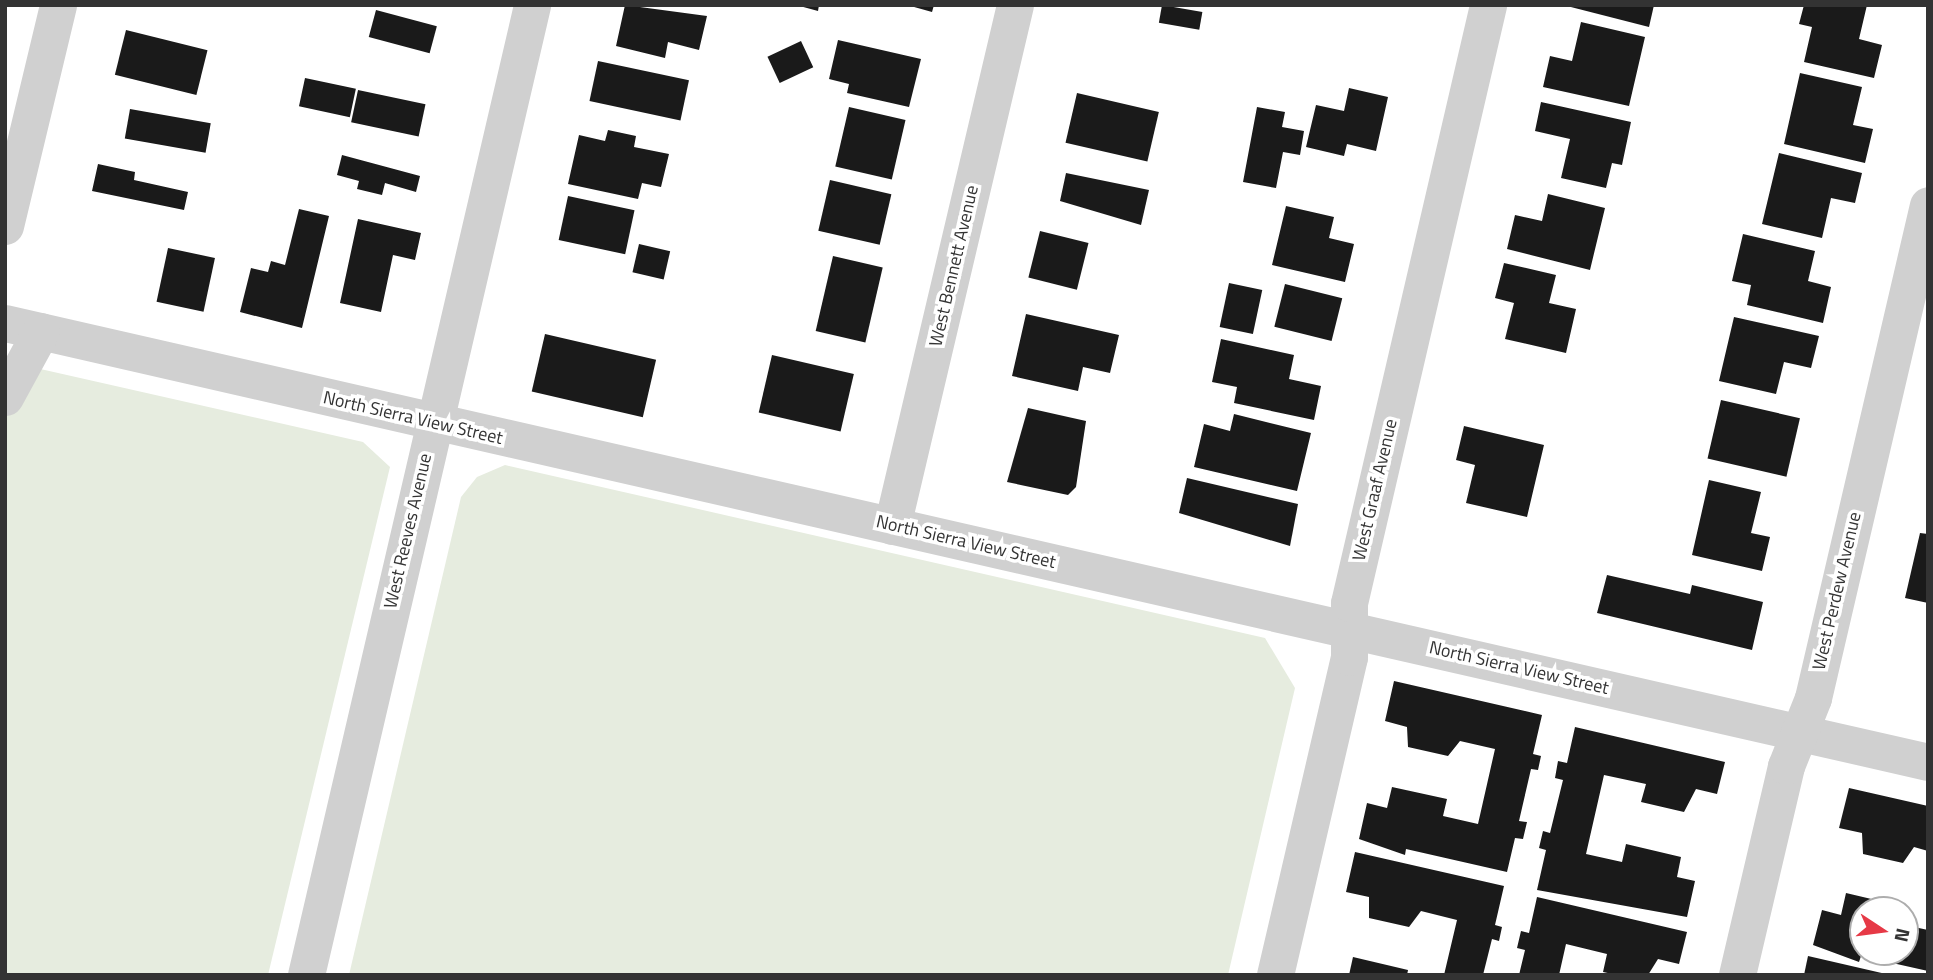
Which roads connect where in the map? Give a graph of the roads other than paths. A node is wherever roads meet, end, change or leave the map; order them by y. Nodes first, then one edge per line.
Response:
1 (58, 5) edge
2 (532, 5) edge
3 (1015, 5) edge
4 (1488, 5) edge
5 (1928, 205) edge
6 (5, 226) edge
7 (5, 323) edge
8 (41, 331) junction
9 (5, 397) edge
10 (433, 423) junction
11 (892, 526) junction
12 (1346, 628) junction
13 (1798, 732) junction
14 (1928, 762) edge
15 (306, 975) edge
16 (1275, 975) edge
17 (1737, 975) edge

1 - 6 street
2 - 10 street, West Reeves Avenue
3 - 11 street, West Bennett Avenue
4 - 12 street, West Graaf Avenue
5 - 13 street, West Perdew Avenue
7 - 8 street, North Sierra View Street
8 - 9 street
8 - 10 street, North Sierra View Street
10 - 11 street, North Sierra View Street
10 - 15 street, West Reeves Avenue
11 - 12 street, North Sierra View Street
12 - 13 street, North Sierra View Street
12 - 16 street, West Graaf Avenue
13 - 14 street, North Sierra View Street
13 - 17 street, West Perdew Avenue

